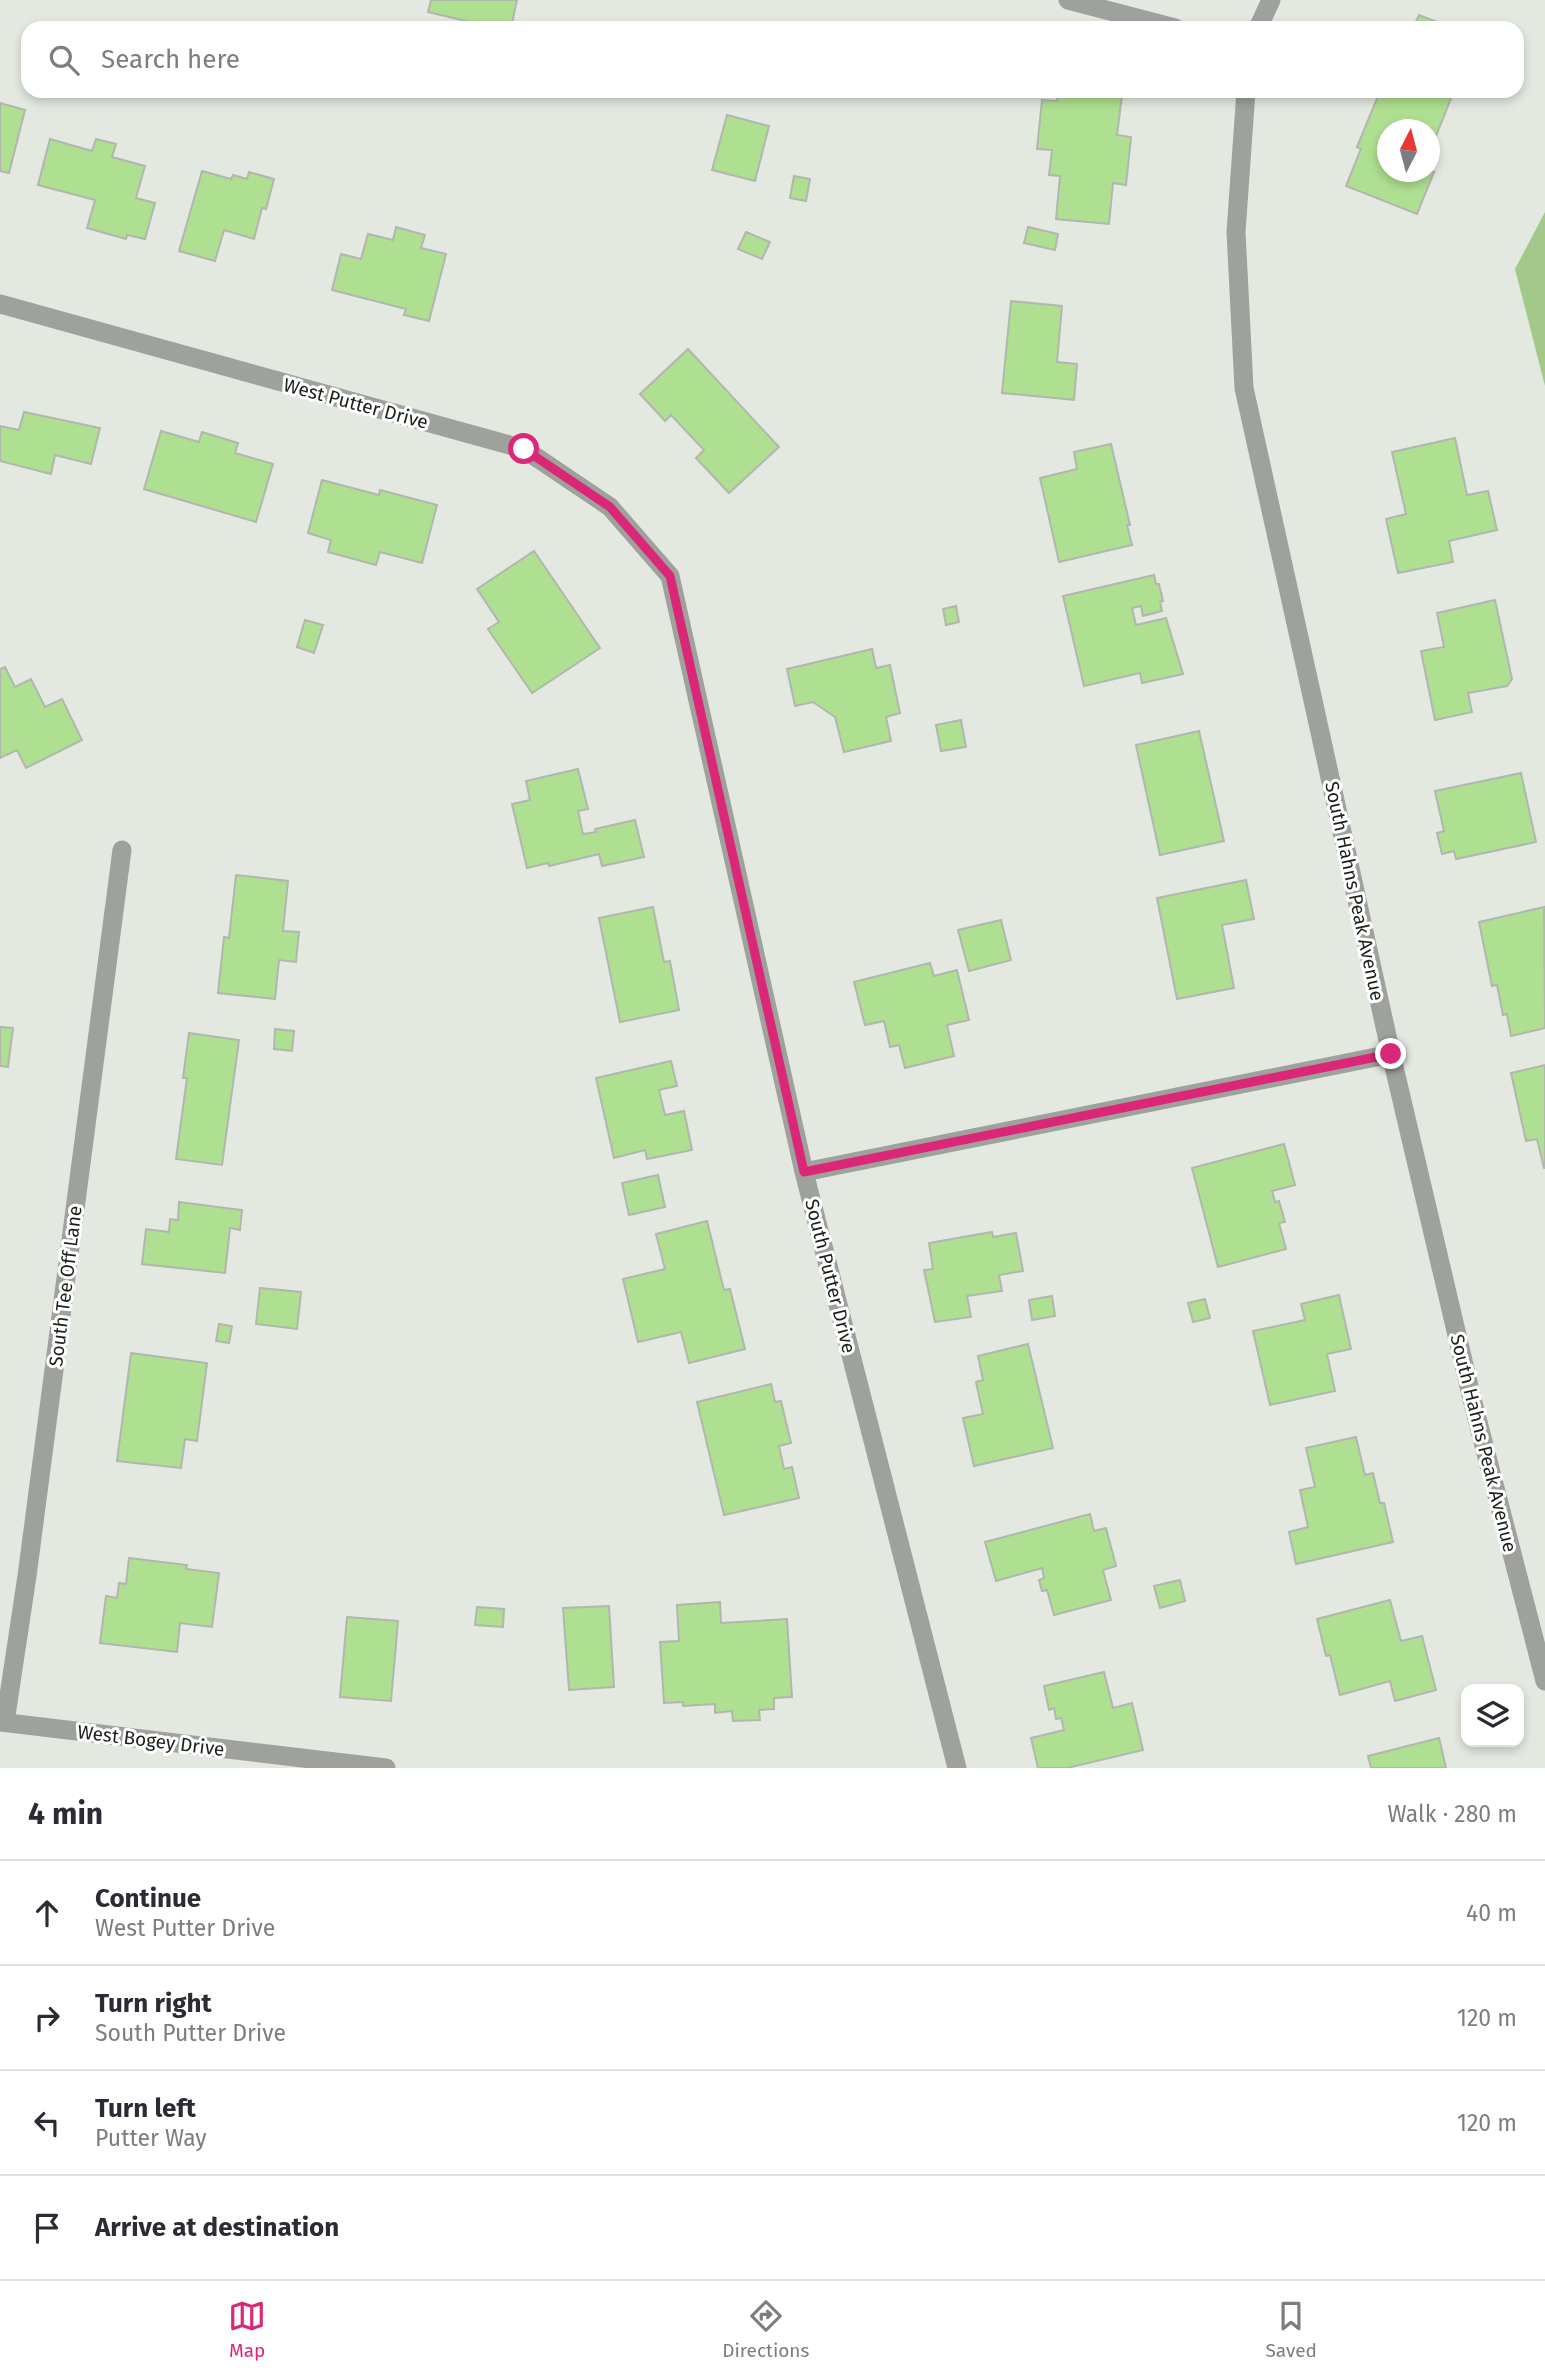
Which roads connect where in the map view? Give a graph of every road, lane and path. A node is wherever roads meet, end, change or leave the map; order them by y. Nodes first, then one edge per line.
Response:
1 (1068, 0) edge
2 (1271, 0) edge
3 (1148, 21) edge
4 (1261, 21) edge
5 (1246, 98) edge
6 (0, 304) edge
7 (670, 576) joint
8 (122, 850) dead end
9 (1391, 1054) junction
10 (804, 1172) junction
11 (1545, 1681) edge
12 (2, 1722) edge
13 (386, 1768) edge
14 (957, 1768) edge

1 - 3 street
2 - 4 street
5 - 9 street, South Hahns Peak Avenue
6 - 7 street, West Putter Drive
7 - 10 street, South Putter Drive
8 - 12 street, South Tee Off Lane
9 - 10 street
9 - 11 street, South Hahns Peak Avenue
10 - 14 street, South Putter Drive
12 - 13 street, West Bogey Drive

